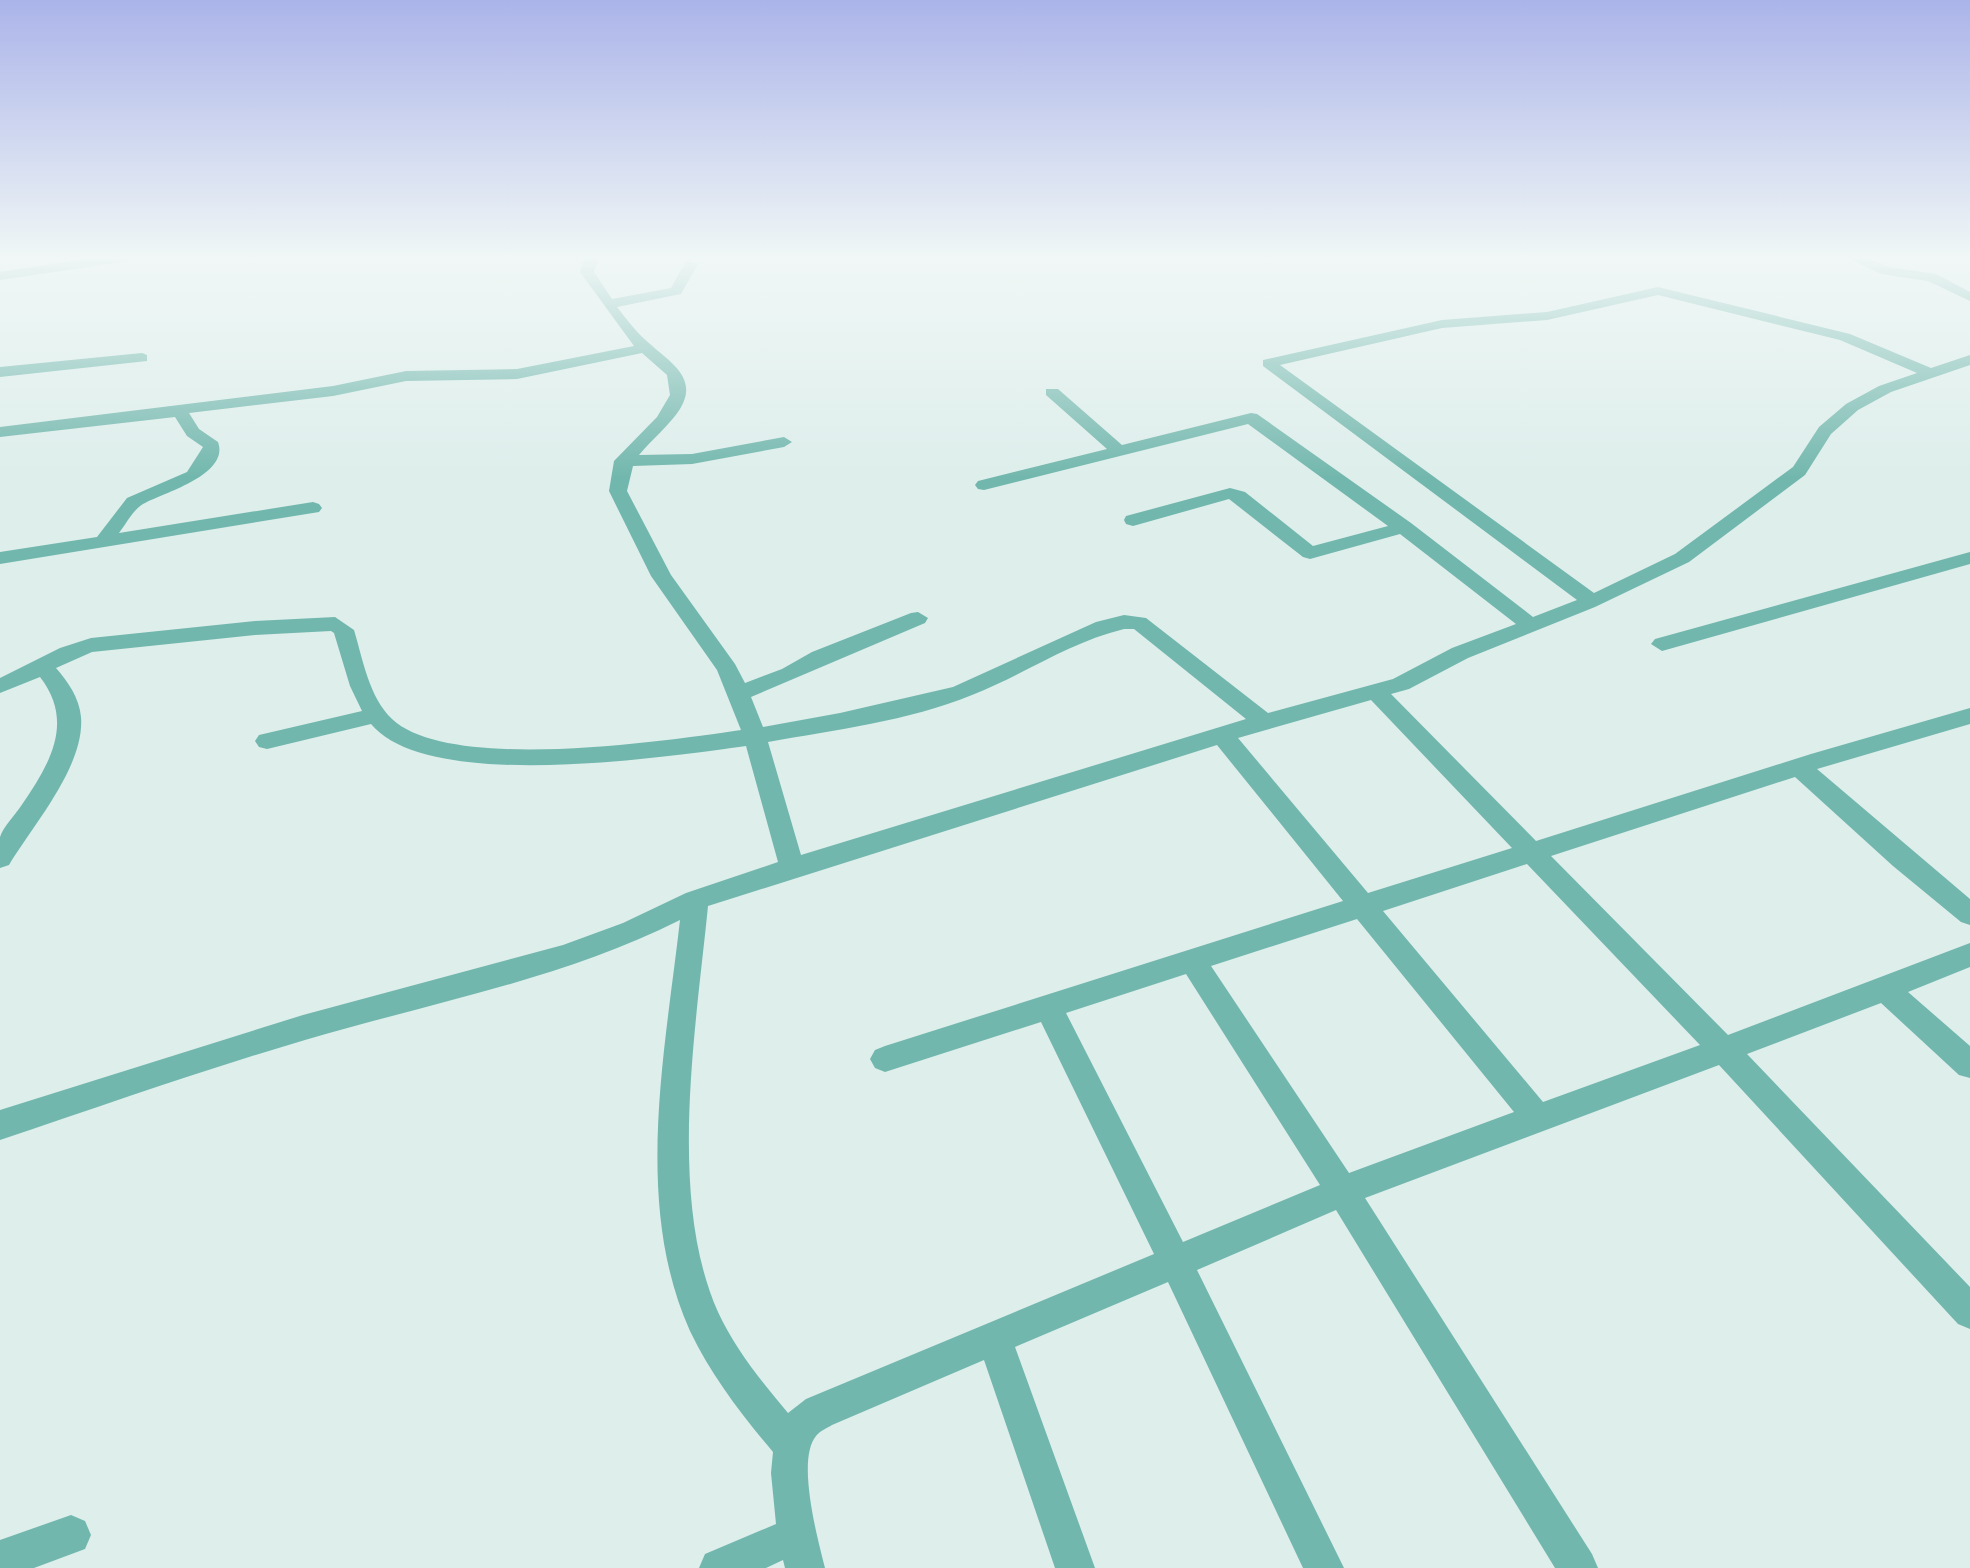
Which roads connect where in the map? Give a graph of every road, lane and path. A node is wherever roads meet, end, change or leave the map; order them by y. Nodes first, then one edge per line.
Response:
1 (630, 330) edge
2 (1417, 330) edge
3 (1817, 330) edge
4 (645, 348) junction
5 (142, 358) dead end
6 (1970, 360) edge
7 (0, 372) edge
8 (1930, 373) junction
9 (1052, 392) dead end
10 (175, 410) junction
11 (0, 432) edge
12 (784, 442) dead end
13 (1120, 452) junction
14 (623, 461) junction
15 (984, 485) dead end
16 (313, 508) dead end
17 (1133, 520) dead end
18 (1404, 527) junction
19 (104, 541) junction
20 (0, 558) edge
21 (1970, 558) edge
22 (1592, 601) junction
23 (918, 618) dead end
24 (1532, 626) junction
25 (1662, 644) dead end
26 (44, 666) junction
27 (0, 686) edge
28 (1376, 692) junction
29 (738, 694) junction
30 (377, 715) junction
31 (1970, 716) edge
32 (1265, 722) junction
33 (1223, 736) junction
34 (755, 737) junction
35 (267, 741) dead end
36 (1799, 767) junction
37 (1531, 854) junction
38 (0, 858) edge
39 (792, 868) junction
40 (695, 900) junction
41 (1366, 907) junction
42 (1970, 914) edge
43 (1970, 955) edge
44 (1192, 960) junction
45 (1885, 989) junction
46 (1047, 1006) junction
47 (1724, 1050) junction
48 (885, 1059) dead end
49 (1970, 1065) edge
50 (1538, 1119) junction
51 (0, 1125) edge
52 (1342, 1191) junction
53 (1174, 1263) junction
54 (1970, 1312) edge
55 (994, 1338) junction
56 (793, 1447) junction
57 (71, 1535) dead end
58 (801, 1551) edge
59 (0, 1560) edge
60 (719, 1568) edge
61 (1075, 1568) edge
62 (1324, 1568) edge
63 (1578, 1568) edge

1 - 4 street
2 - 22 street
3 - 8 street
4 - 10 street
4 - 14 street
5 - 7 street
6 - 8 street
8 - 22 street
9 - 13 street
10 - 11 street
10 - 19 street
12 - 14 street
13 - 15 street
13 - 18 street
14 - 29 street
16 - 19 street
17 - 18 street
18 - 24 street
19 - 20 street
21 - 25 street
22 - 24 street
23 - 29 street
24 - 28 street
26 - 27 street
26 - 30 street
26 - 38 street
28 - 32 street
28 - 37 street
29 - 34 street
30 - 34 street
30 - 35 street
31 - 36 street
32 - 33 street
32 - 34 street
33 - 39 street
33 - 41 street
34 - 39 street
36 - 37 street
36 - 42 street
37 - 41 street
37 - 47 street
39 - 40 street
40 - 51 street
40 - 56 street
41 - 44 street
41 - 50 street
43 - 45 street
44 - 46 street
44 - 52 street
45 - 47 street
45 - 49 street
46 - 48 street
46 - 53 street
47 - 50 street
47 - 54 street
50 - 52 street
52 - 53 street
52 - 63 street
53 - 55 street
53 - 62 street
55 - 56 street
55 - 61 street
56 - 58 street
57 - 59 street
58 - 60 street

